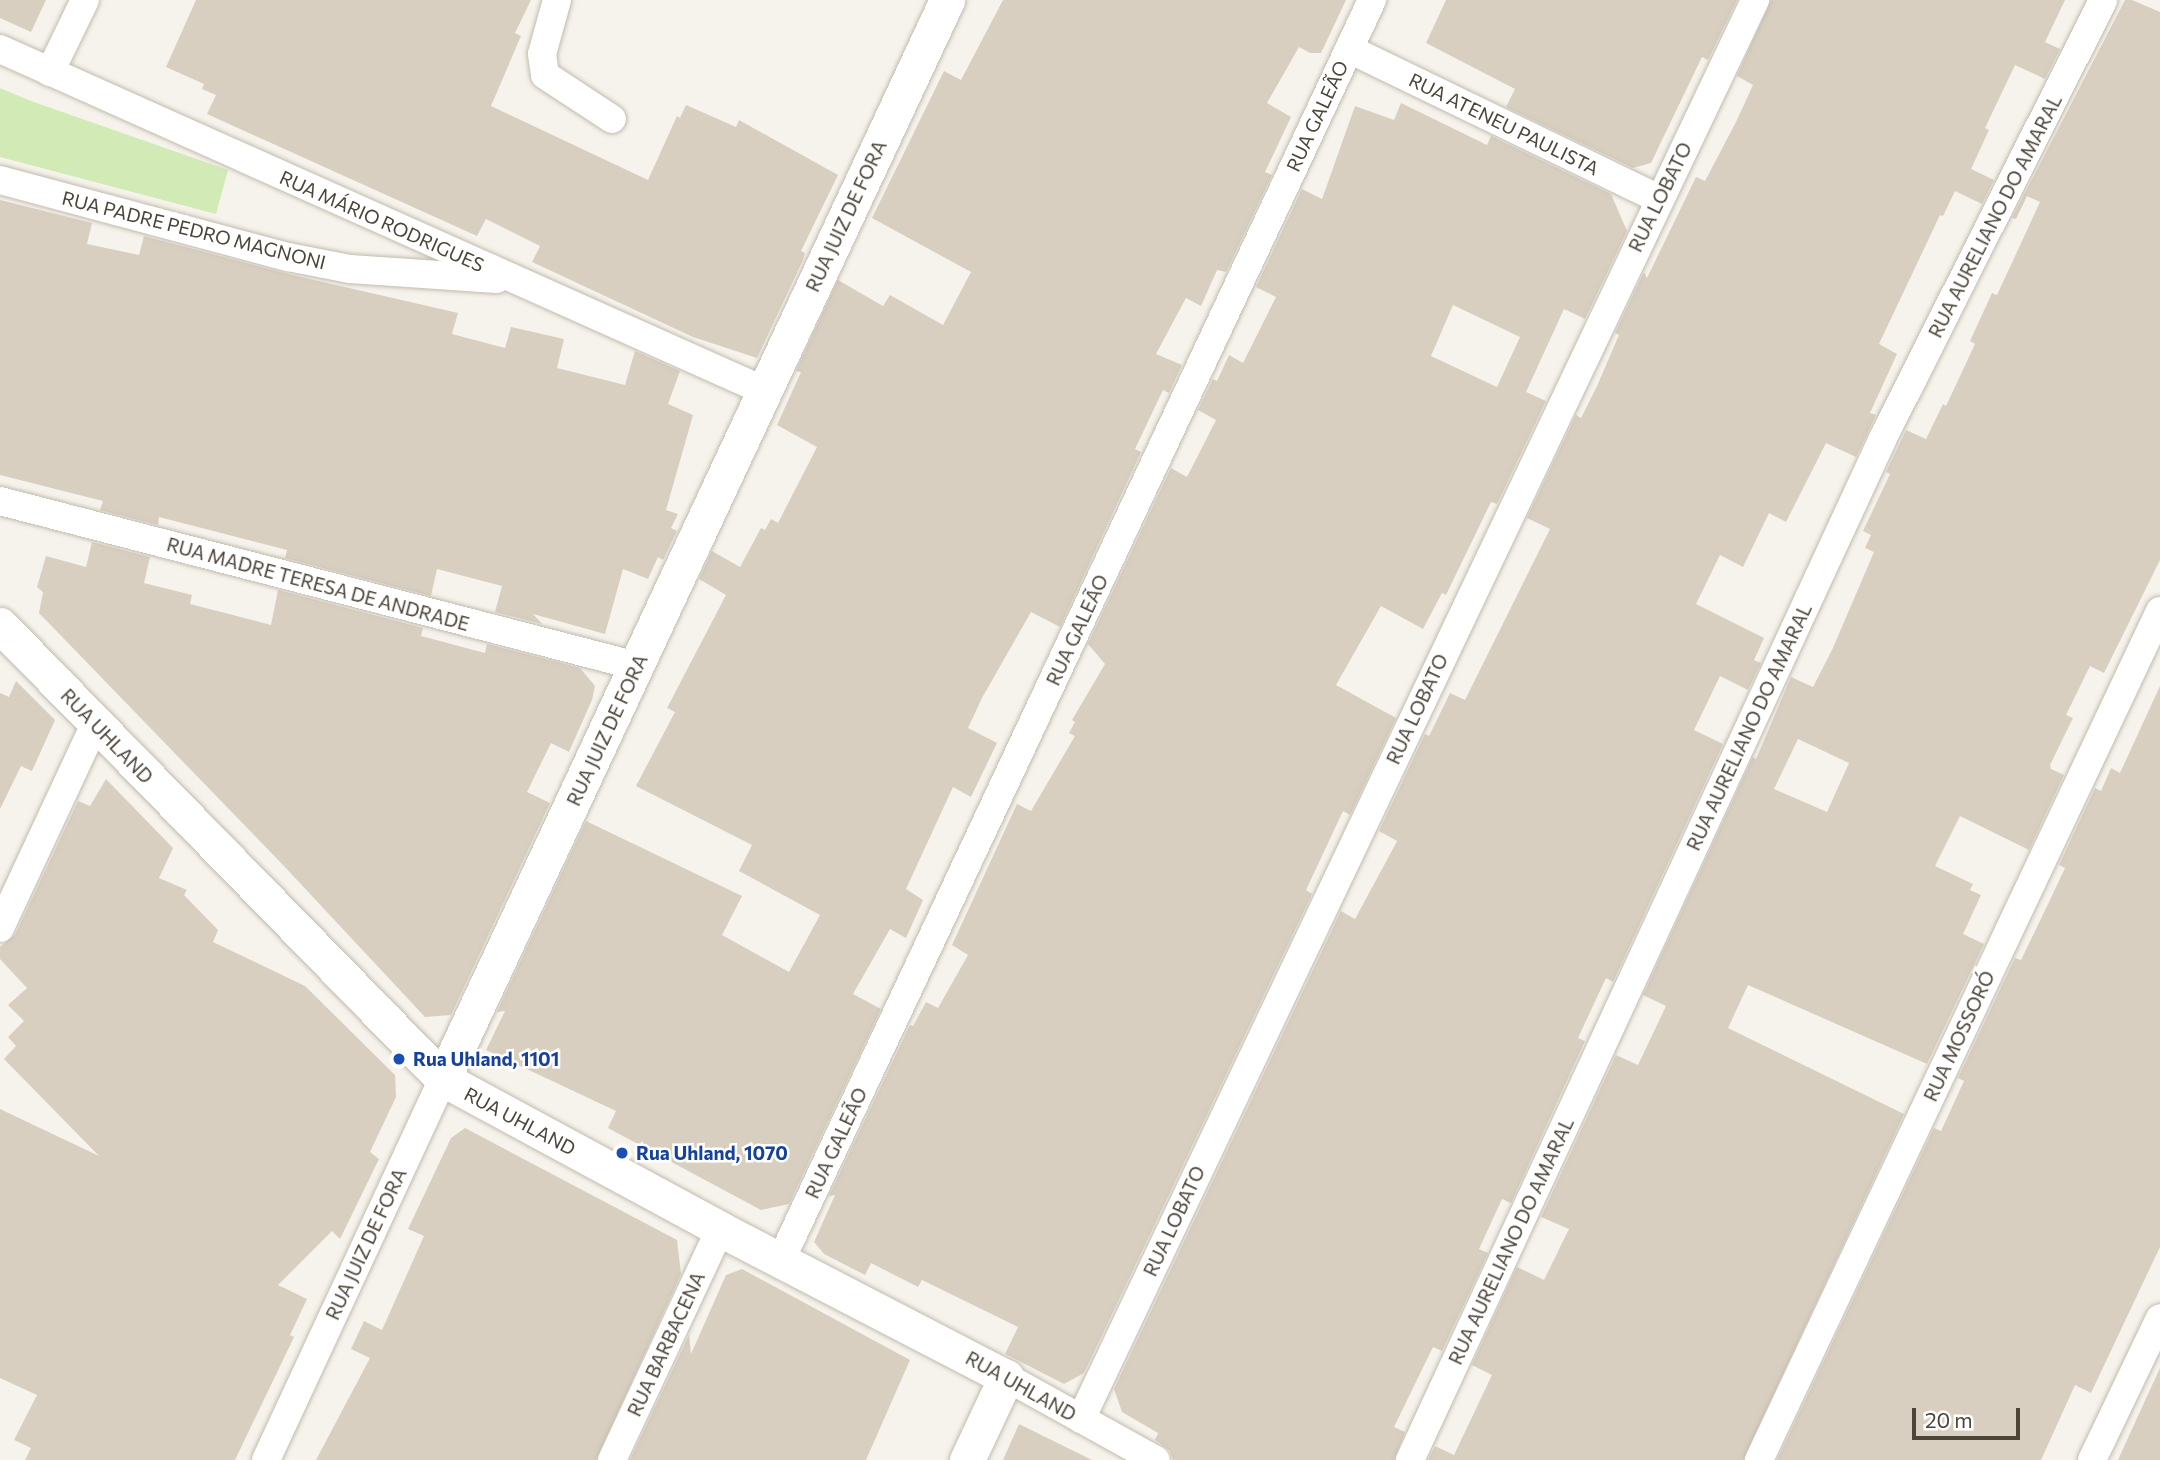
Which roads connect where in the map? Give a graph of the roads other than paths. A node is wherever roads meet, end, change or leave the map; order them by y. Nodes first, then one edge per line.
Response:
1 (85, 0) edge
2 (557, 0) edge
3 (947, 0) edge
4 (1372, 0) edge
5 (1755, 0) edge
6 (2103, 0) edge
7 (0, 49) edge
8 (1349, 49) junction
9 (50, 72) junction
10 (612, 119) dead end
11 (0, 180) edge
12 (1659, 198) junction
13 (515, 280) junction
14 (765, 391) junction
15 (0, 501) edge
16 (2160, 611) edge
17 (0, 625) edge
18 (637, 666) junction
19 (94, 724) junction
20 (0, 928) edge
21 (443, 1079) junction
22 (720, 1229) junction
23 (781, 1260) junction
24 (2160, 1318) edge
25 (1006, 1377) junction
26 (1081, 1419) junction
27 (266, 1460) edge
28 (612, 1460) edge
29 (967, 1460) edge
30 (1156, 1460) edge
31 (1409, 1460) edge
32 (1759, 1460) edge
33 (2092, 1460) edge

1 - 9 street
2 - 10 street
3 - 14 street, RUA JUIZ DE FORA
4 - 8 street, RUA GALEÃO
5 - 12 street, RUA LOBATO
6 - 31 street, RUA AURELIANO DO AMARAL
7 - 9 street, RUA MÁRIO RODRIGUES
8 - 12 street, RUA ATENEU PAULISTA
8 - 23 street, RUA GALEÃO
9 - 13 street, RUA MÁRIO RODRIGUES
11 - 13 street, RUA PADRE PEDRO MAGNONI
12 - 26 street, RUA LOBATO
13 - 14 street, RUA MÁRIO RODRIGUES
14 - 18 street, RUA JUIZ DE FORA
15 - 18 street, RUA MADRE TERESA DE ANDRADE
16 - 32 street, RUA MOSSORÓ
17 - 19 street, RUA UHLAND
18 - 21 street, RUA JUIZ DE FORA
19 - 20 street
19 - 21 street, RUA UHLAND
21 - 22 street, RUA UHLAND
21 - 27 street, RUA JUIZ DE FORA
22 - 23 street, RUA UHLAND
22 - 28 street, RUA BARBACENA
23 - 25 street, RUA UHLAND
24 - 33 street
25 - 26 street, RUA UHLAND
25 - 29 street
26 - 30 street, RUA UHLAND

